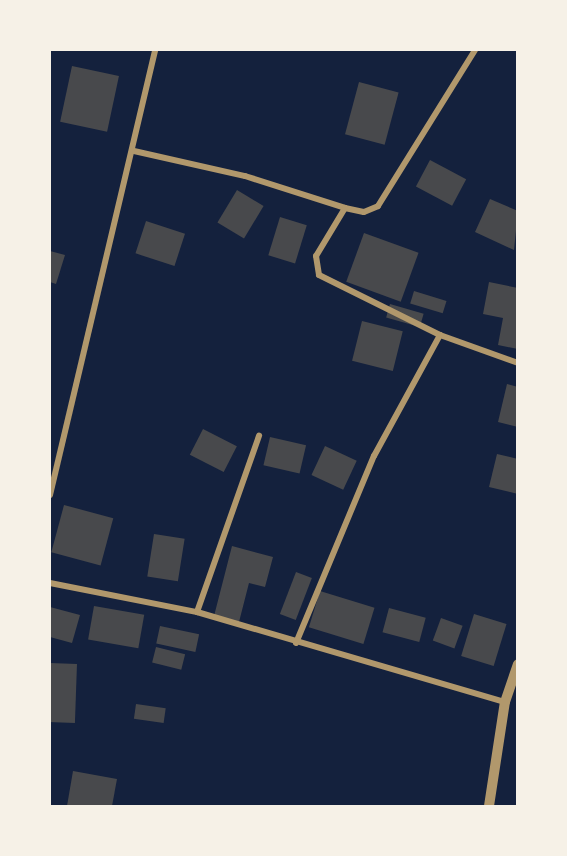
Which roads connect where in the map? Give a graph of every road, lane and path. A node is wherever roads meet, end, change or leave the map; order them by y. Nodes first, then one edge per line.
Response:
1 (154, 50) edge
2 (475, 50) edge
3 (134, 151) junction
4 (345, 208) junction
5 (440, 335) junction
6 (518, 363) edge
7 (259, 436) dead end
8 (50, 495) edge
9 (50, 583) edge
10 (197, 612) junction
11 (296, 643) junction
12 (518, 664) edge
13 (505, 702) junction
14 (489, 807) edge

1 - 3 street
2 - 4 street
3 - 4 street
3 - 8 street
4 - 5 street
5 - 6 street
5 - 11 street
7 - 10 street
9 - 10 street
10 - 11 street
11 - 13 street
12 - 13 street
13 - 14 street

